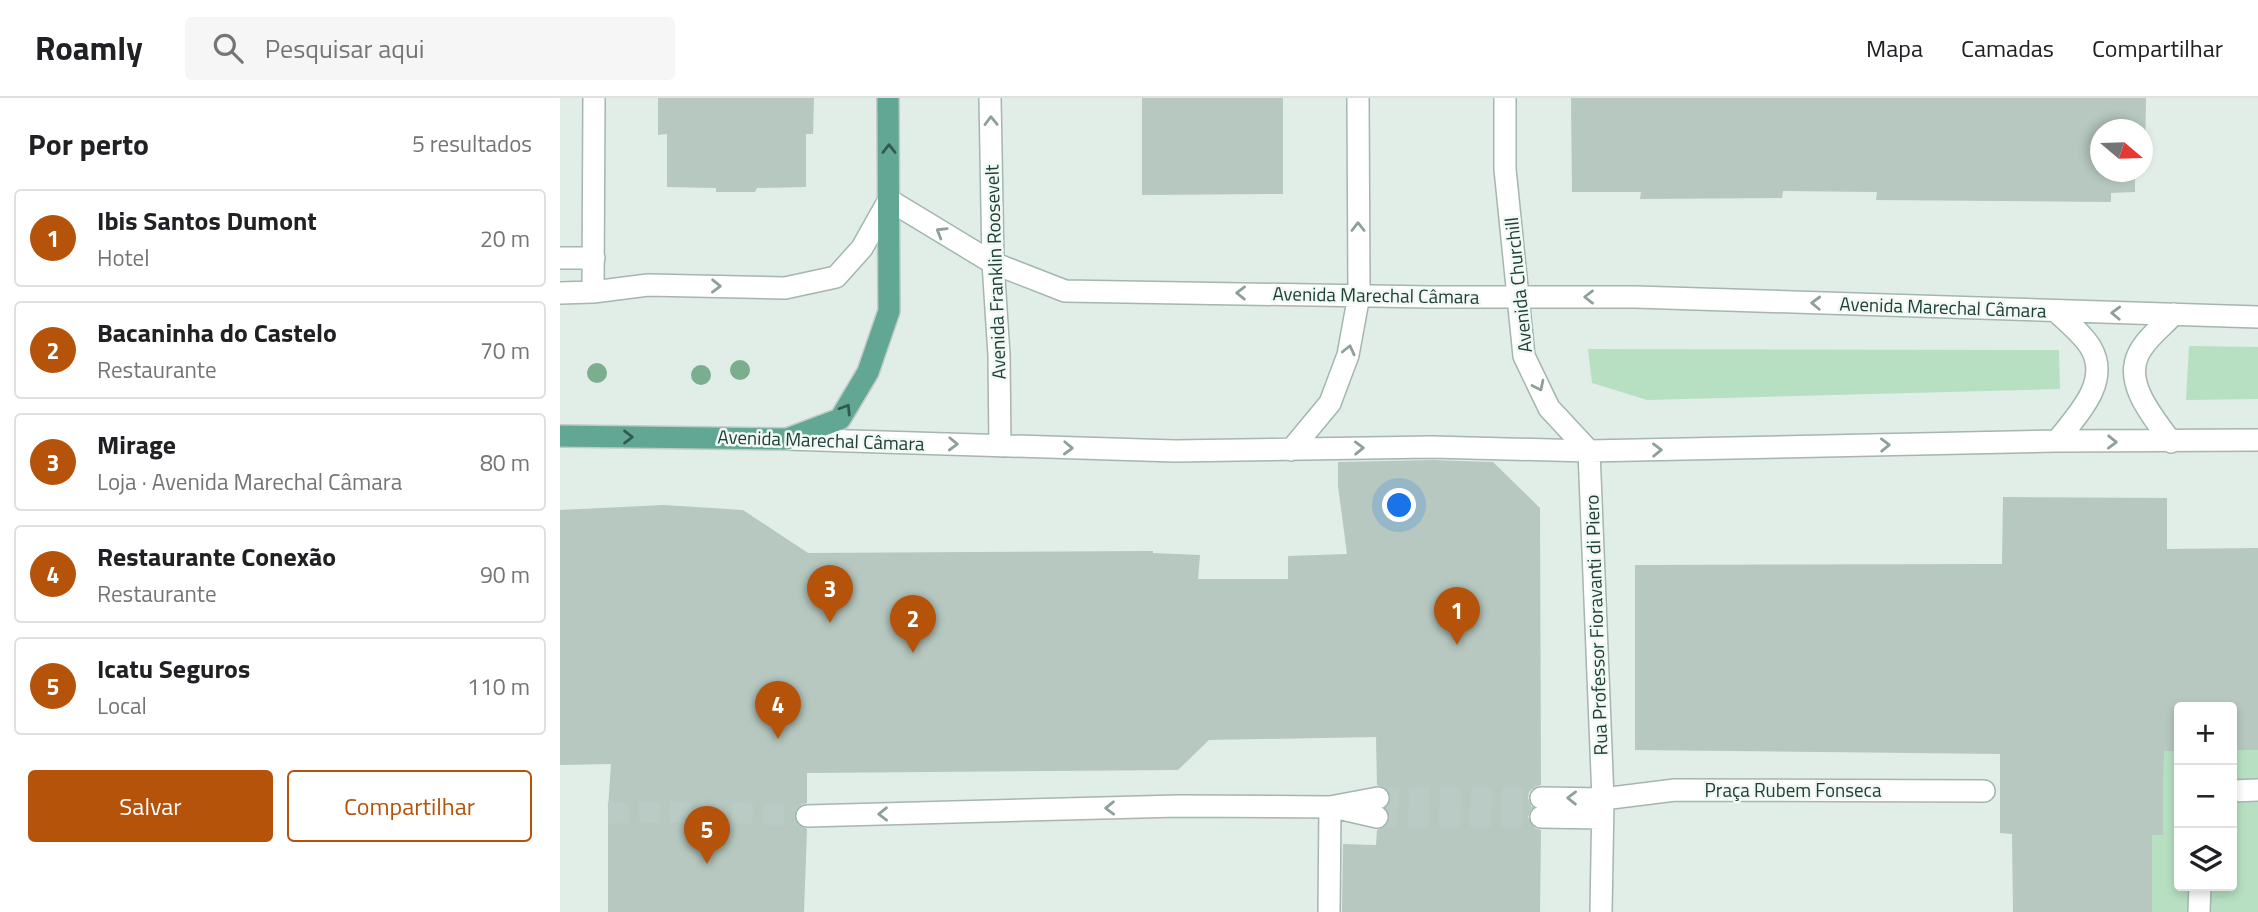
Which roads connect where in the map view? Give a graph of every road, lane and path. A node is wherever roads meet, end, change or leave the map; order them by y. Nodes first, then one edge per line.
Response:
1 (594, 98) edge
2 (888, 98) edge
3 (990, 98) edge
4 (1358, 98) edge
5 (1506, 98) edge
6 (889, 200) junction
7 (560, 258) edge
8 (594, 258) junction
9 (993, 263) junction
10 (593, 292) junction
11 (560, 293) edge
12 (1359, 295) junction
13 (1519, 297) junction
14 (2056, 311) junction
15 (2174, 314) junction
16 (2258, 317) edge
17 (560, 436) edge
18 (787, 439) junction
19 (2258, 440) edge
20 (2057, 441) junction
21 (2171, 442) junction
22 (1000, 446) junction
23 (1291, 450) junction
24 (1589, 451) junction
25 (1984, 790) dead end
26 (2258, 790) edge
27 (2237, 791) edge
28 (1330, 807) junction
29 (1377, 808) tunnel mouth
30 (1541, 808) tunnel mouth
31 (1602, 808) junction
32 (807, 816) tunnel mouth
33 (2200, 891) edge
34 (1329, 912) edge
35 (1601, 912) edge
36 (2199, 912) edge

1 - 8 street
6 -> 2 main road
9 -> 3 street, Avenida Franklin Roosevelt
12 -> 4 street
5 - 13 street, Avenida Churchill
9 -> 6 street, Avenida Marechal Câmara
10 -> 6 street
18 -> 6 main road
7 - 8 street
8 - 10 street
12 -> 9 street, Avenida Marechal Câmara
9 - 22 street, Avenida Franklin Roosevelt
10 - 11 street
12 - 13 street, Avenida Marechal Câmara
23 -> 12 street
14 -> 13 street, Avenida Marechal Câmara
13 -> 24 street, Avenida Churchill
15 -> 14 street, Avenida Marechal Câmara
14 - 20 street
15 - 16 street, Avenida Marechal Câmara
15 - 21 street
17 -> 18 main road, Avenida Marechal Câmara
18 -> 22 street, Avenida Marechal Câmara
19 - 21 street, Avenida Marechal Câmara
20 -> 21 street, Avenida Marechal Câmara
24 -> 20 street, Avenida Marechal Câmara
22 -> 23 street, Avenida Marechal Câmara
23 -> 24 street, Avenida Marechal Câmara
24 - 31 street, Rua Professor Fioravanti di Piero
25 - 31 street, Praça Rubem Fonseca
26 - 27 street
28 - 29 street
28 -> 32 street
28 - 34 street
30 - 31 street
31 - 35 street
33 - 36 street

